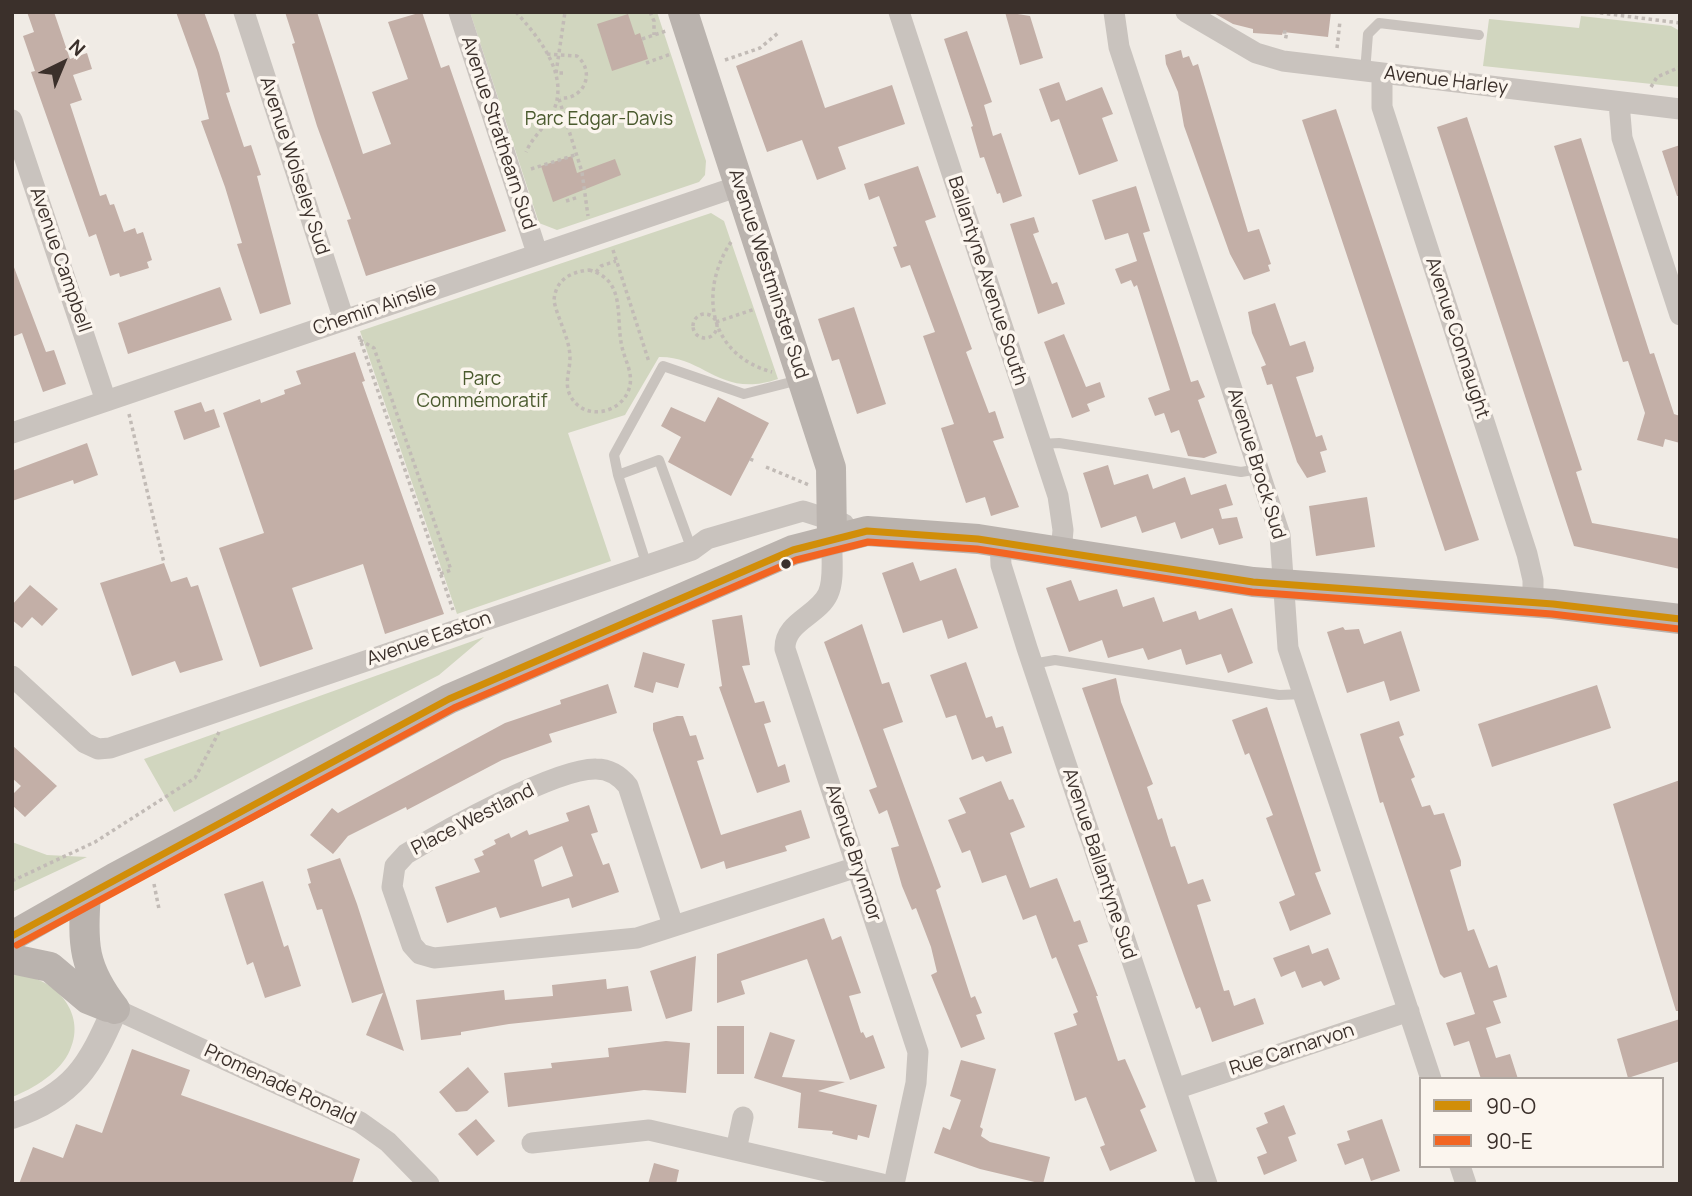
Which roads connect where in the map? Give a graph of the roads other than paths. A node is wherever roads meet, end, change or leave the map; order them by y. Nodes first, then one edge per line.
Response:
1 (244, 12) edge
2 (459, 12) edge
3 (899, 12) edge
4 (1114, 12) edge
5 (1186, 12) edge
6 (674, 22) edge
7 (1479, 35) dead end
8 (1373, 73) junction
9 (1619, 103) junction
10 (1680, 109) edge
11 (12, 120) edge
12 (739, 186) junction
13 (537, 253) junction
14 (1680, 315) edge
15 (350, 325) junction
16 (790, 376) junction
17 (106, 401) junction
18 (12, 433) edge
19 (1041, 444) junction
20 (1259, 470) junction
21 (618, 475) junction
22 (832, 529) junction
23 (1000, 542) junction
24 (692, 550) junction
25 (1061, 553) junction
26 (647, 566) junction
27 (1284, 584) junction
28 (1533, 602) junction
29 (1680, 620) edge
30 (1032, 664) junction
31 (12, 677) edge
32 (1304, 694) junction
33 (857, 866) junction
34 (86, 894) junction
35 (673, 925) junction
36 (13, 936) edge
37 (12, 958) edge
38 (73, 964) junction
39 (115, 1009) junction
40 (1409, 1012) junction
41 (1430, 1077) edge
42 (1175, 1089) junction
43 (12, 1116) edge
44 (743, 1117) dead end
45 (532, 1143) dead end
46 (736, 1150) junction
47 (429, 1184) edge
48 (882, 1184) edge
49 (894, 1184) edge
50 (1207, 1184) edge

1 - 15 street, Avenue Wolseley Sud
2 - 13 street, Avenue Strathearn Sud
3 - 19 street, Ballantyne Avenue South
4 - 20 street, Avenue Brock Sud
5 - 8 street, Avenue Harley
6 - 12 main road, Avenue Westminster Sud
7 - 8 lane
8 - 9 street, Avenue Harley
8 - 28 street, Avenue Connaught
9 - 10 street, Avenue Harley
9 - 14 street
11 - 17 street, Avenue Campbell
12 - 13 street, Chemin Ainslie
12 - 16 main road, Avenue Westminster Sud
13 - 15 street, Chemin Ainslie
15 - 17 street, Chemin Ainslie
16 - 21 lane
16 - 22 main road, Avenue Westminster Sud
17 - 18 street, Chemin Ainslie
19 - 20 lane
19 - 25 street, Ballantyne Avenue South
20 - 27 street, Avenue Brock Sud
21 - 24 lane
21 - 26 lane
22 - 23 main road
22 - 24 street, Avenue Easton
22 - 33 street, Avenue Brynmor
22 - 34 main road
23 - 25 main road
23 - 30 street, Avenue Ballantyne Sud
24 - 26 street, Avenue Easton
25 - 27 main road
26 - 31 street, Avenue Easton
27 - 28 main road
27 - 32 street, Avenue Brock Sud
28 - 29 main road
30 - 32 lane
30 - 42 street, Avenue Ballantyne Sud
32 - 40 street, Avenue Brock Sud
33 - 35 street, Place Westland
33 - 49 street, Avenue Brynmor
34 - 36 main road
34 - 38 main road
35 - 35 street, Place Westland
37 - 38 main road
38 - 39 main road
39 - 43 street
39 - 47 street, Promenade Ronald
40 - 41 street, Avenue Brock Sud
40 - 42 street, Rue Carnarvon
42 - 50 street, Avenue Ballantyne Sud
44 - 46 street
45 - 46 street
46 - 48 street

